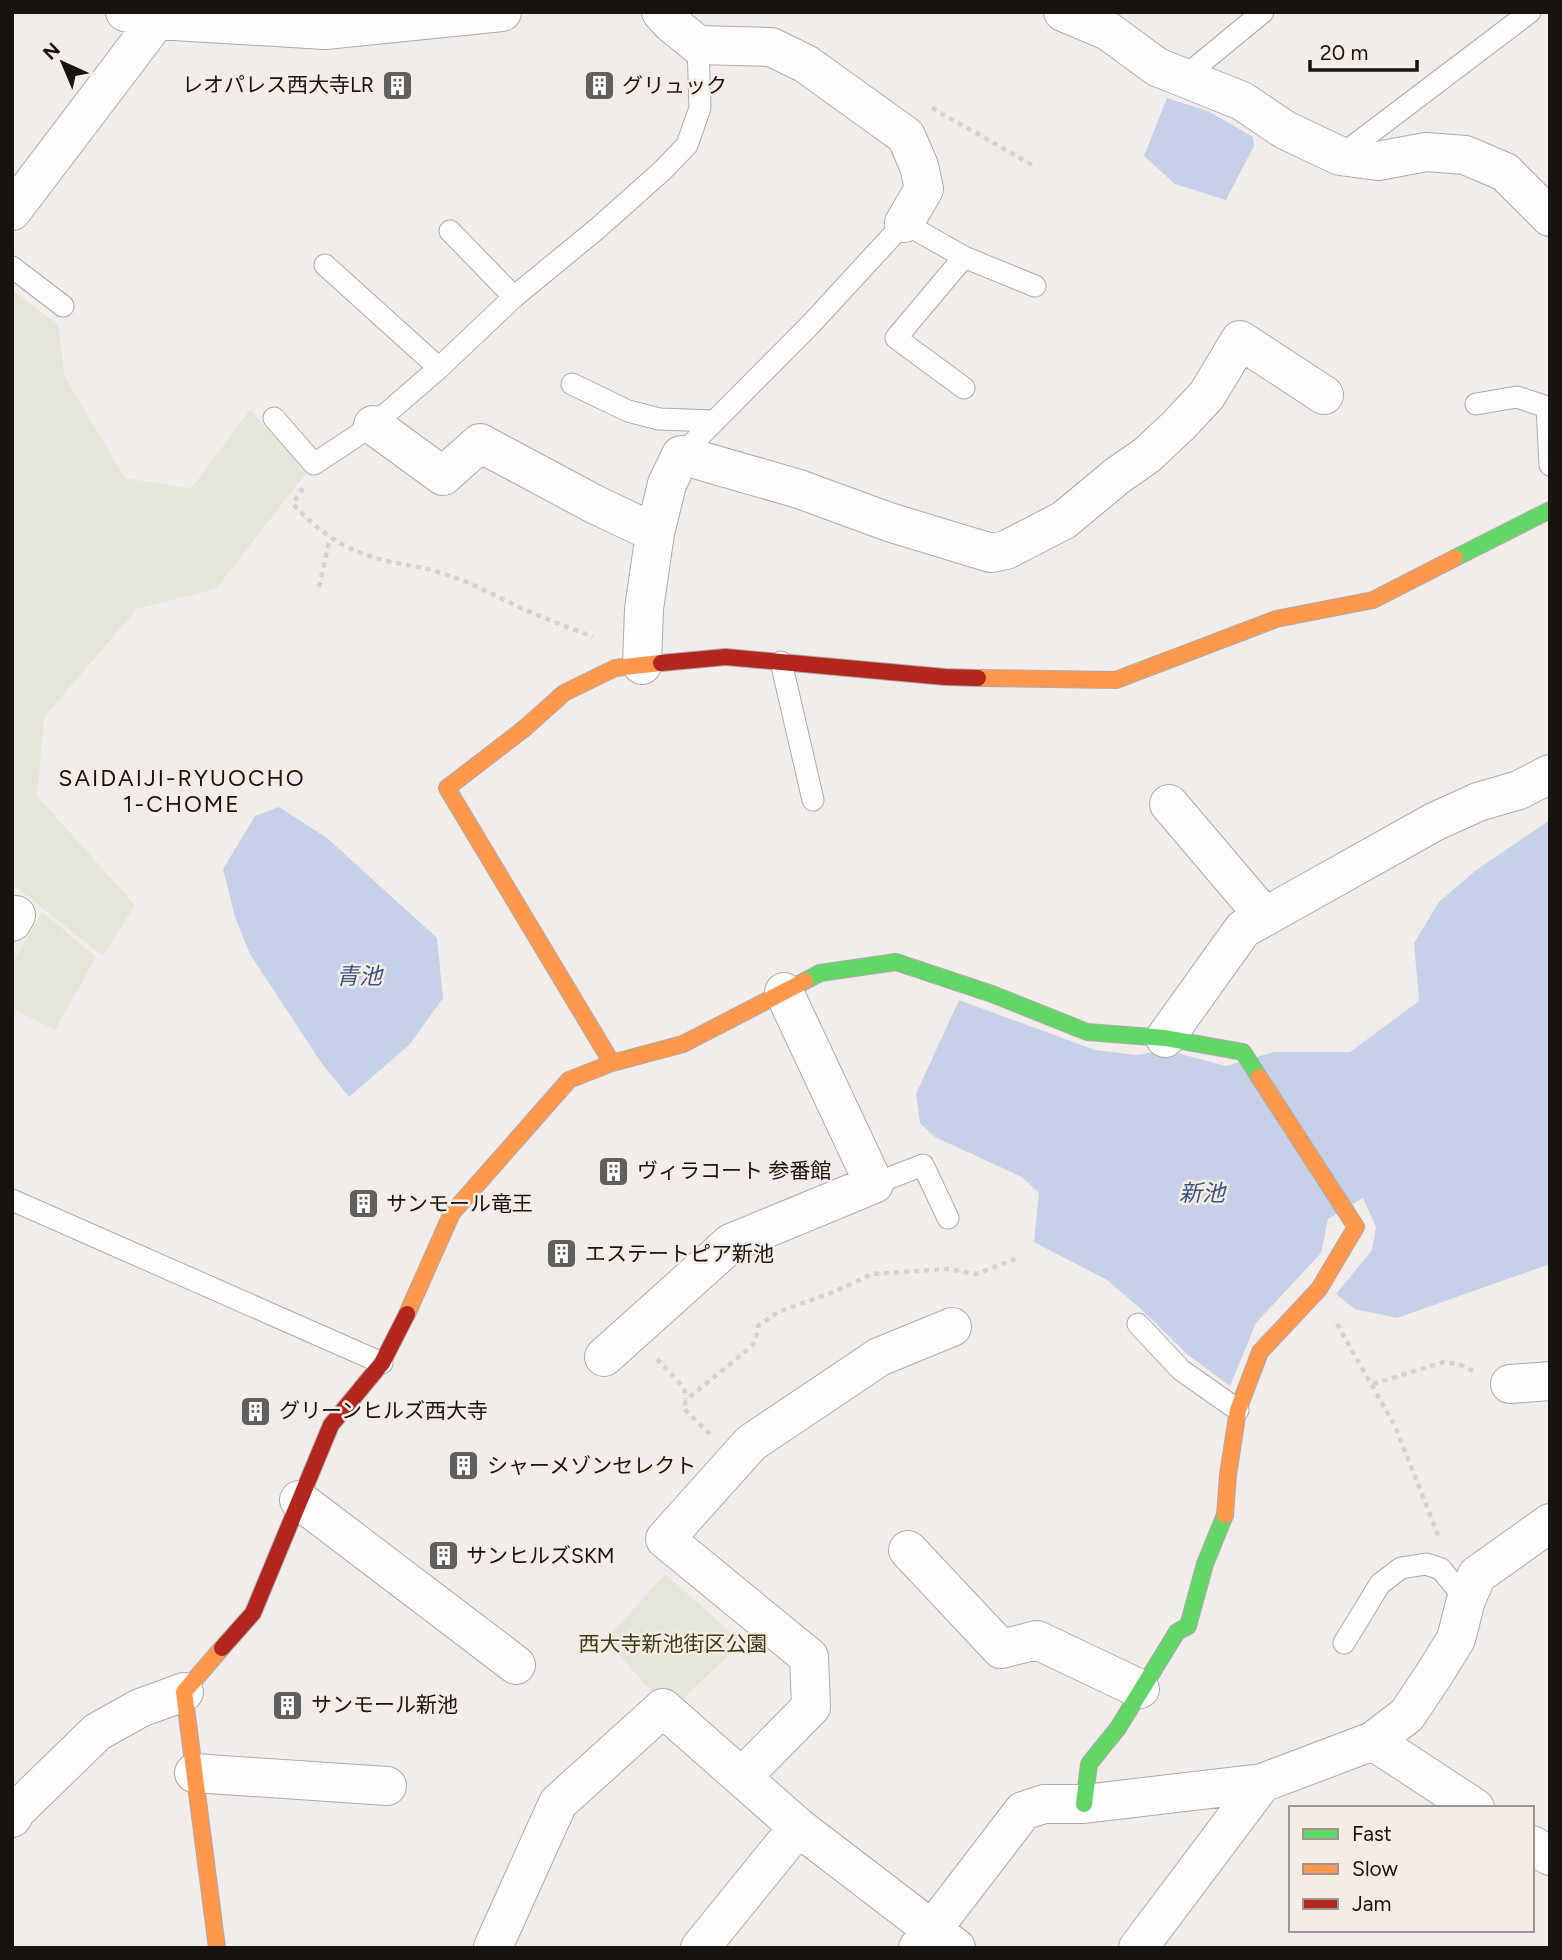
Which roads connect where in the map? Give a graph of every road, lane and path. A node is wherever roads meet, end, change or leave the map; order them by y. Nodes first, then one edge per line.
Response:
1 (502, 12) edge
2 (661, 12) edge
3 (1063, 12) edge
4 (1263, 12) edge
5 (1530, 12) edge
6 (141, 16) edge
7 (698, 45) junction
8 (1184, 77) junction
9 (932, 108) dead end
10 (1340, 156) junction
11 (1034, 166) dead end
12 (12, 211) edge
13 (1550, 217) edge
14 (904, 223) junction
15 (450, 231) dead end
16 (964, 257) junction
17 (325, 265) dead end
18 (12, 267) edge
19 (1035, 286) dead end
20 (514, 297) junction
21 (63, 306) dead end
22 (439, 368) junction
23 (572, 384) dead end
24 (964, 388) dead end
25 (1324, 395) dead end
26 (1476, 404) dead end
27 (274, 418) dead end
28 (715, 421) junction
29 (373, 425) junction
30 (681, 455) junction
31 (314, 464) junction
32 (1550, 465) edge
33 (1550, 510) edge
34 (655, 533) junction
35 (330, 537) junction
36 (318, 587) dead end
37 (781, 662) junction
38 (642, 665) junction
39 (1550, 774) edge
40 (813, 800) dead end
41 (1170, 804) dead end
42 (1265, 918) junction
43 (784, 992) junction
44 (1165, 1038) junction
45 (612, 1063) junction
46 (874, 1184) junction
47 (12, 1200) edge
48 (948, 1218) dead end
49 (1015, 1259) dead end
50 (1319, 1289) junction
51 (1138, 1324) dead end
52 (952, 1327) dead end
53 (632, 1332) junction
54 (604, 1357) dead end
55 (382, 1363) junction
56 (1550, 1381) edge
57 (1373, 1384) junction
58 (1510, 1384) joint
59 (686, 1400) junction
60 (1238, 1410) junction
61 (736, 1459) junction
62 (299, 1500) junction
63 (1542, 1539) edge
64 (908, 1550) dead end
65 (1441, 1569) junction
66 (1466, 1600) junction
67 (1344, 1643) dead end
68 (516, 1665) dead end
69 (1140, 1689) junction
70 (184, 1692) junction
71 (1373, 1741) junction
72 (194, 1773) junction
73 (742, 1777) junction
74 (1262, 1783) junction
75 (387, 1786) dead end
76 (1084, 1804) junction
77 (1472, 1806) edge
78 (12, 1818) edge
79 (798, 1827) junction
80 (1534, 1845) edge
81 (1550, 1856) edge
82 (224, 1941) edge
83 (935, 1942) edge
84 (495, 1948) edge
85 (700, 1948) edge
86 (1138, 1948) edge

1 - 6 street
2 - 7 street
3 - 8 street
4 - 8 lane
5 - 10 lane
6 - 12 street
7 - 14 street
7 - 20 lane
8 - 10 street
9 - 11 path
10 - 13 street
14 - 16 lane
14 - 28 lane
15 - 20 lane
16 - 19 lane
16 - 24 lane
17 - 22 lane
18 - 21 lane
20 - 22 lane
22 - 29 lane
23 - 28 lane
25 - 30 street
26 - 32 lane
27 - 31 lane
28 - 30 lane
29 - 31 lane
29 - 34 street
30 - 34 street
31 - 35 path
33 - 37 street
34 - 38 street
35 - 36 path
35 - 38 path
37 - 38 street
37 - 40 lane
38 - 45 street
39 - 42 street
41 - 42 street
42 - 44 street
43 - 44 street
43 - 45 street
43 - 46 street
44 - 50 street
45 - 55 street
46 - 48 lane
46 - 53 street
47 - 55 lane
49 - 59 path
50 - 57 path
50 - 60 street
51 - 60 lane
52 - 61 street
53 - 54 street
53 - 59 path
55 - 62 street
56 - 58 street
57 - 58 path
57 - 65 path
59 - 61 path
60 - 69 street
61 - 73 street
62 - 68 street
62 - 70 street
63 - 66 street
64 - 69 street
65 - 66 lane
65 - 67 lane
66 - 71 street
69 - 76 street
70 - 72 street
70 - 78 street
71 - 74 street
71 - 77 street
72 - 75 street
72 - 82 street
73 - 79 street
73 - 84 street
74 - 76 street
74 - 86 street
76 - 83 street
79 - 83 street
79 - 85 street
80 - 81 street

